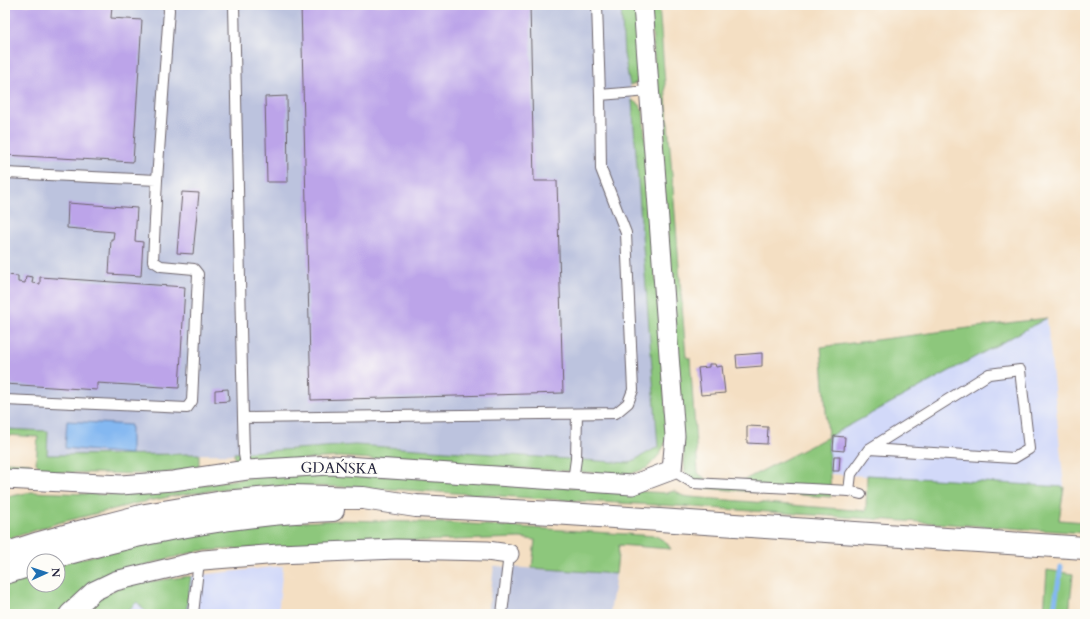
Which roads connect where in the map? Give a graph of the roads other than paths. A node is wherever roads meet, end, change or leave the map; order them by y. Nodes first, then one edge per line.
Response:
1 (168, 5) edge
2 (234, 5) edge
3 (597, 5) edge
4 (643, 5) edge
5 (649, 91) junction
6 (600, 95) junction
7 (5, 173) edge
8 (157, 180) junction
9 (5, 400) edge
10 (577, 414) junction
11 (243, 418) junction
12 (869, 449) junction
13 (247, 470) junction
14 (672, 470) junction
15 (5, 479) edge
16 (573, 481) junction
17 (849, 492) junction
18 (861, 494) dead end
19 (416, 506) junction
20 (1085, 548) edge
21 (5, 554) edge
22 (66, 554) edge
23 (509, 554) joint
24 (199, 561) junction
25 (26, 566) edge
26 (5, 573) edge
27 (69, 614) edge
28 (193, 614) edge
29 (502, 614) edge

1 - 8 lane
2 - 11 lane
3 - 6 lane
4 - 5 street
5 - 6 lane
5 - 14 street
6 - 10 lane
7 - 8 lane
8 - 9 lane
10 - 11 lane
10 - 16 lane
11 - 13 lane
12 - 12 lane
12 - 17 lane
13 - 15 street, GDAŃSKA
13 - 16 street, GDAŃSKA
14 - 16 street, GDAŃSKA
14 - 17 lane
17 - 18 lane
19 - 20 main road, GDAŃSKA
19 - 21 main road, GDAŃSKA
19 - 22 main road, GDAŃSKA
23 - 24 street
23 - 29 lane
24 - 27 street
24 - 28 lane
25 - 26 main road

